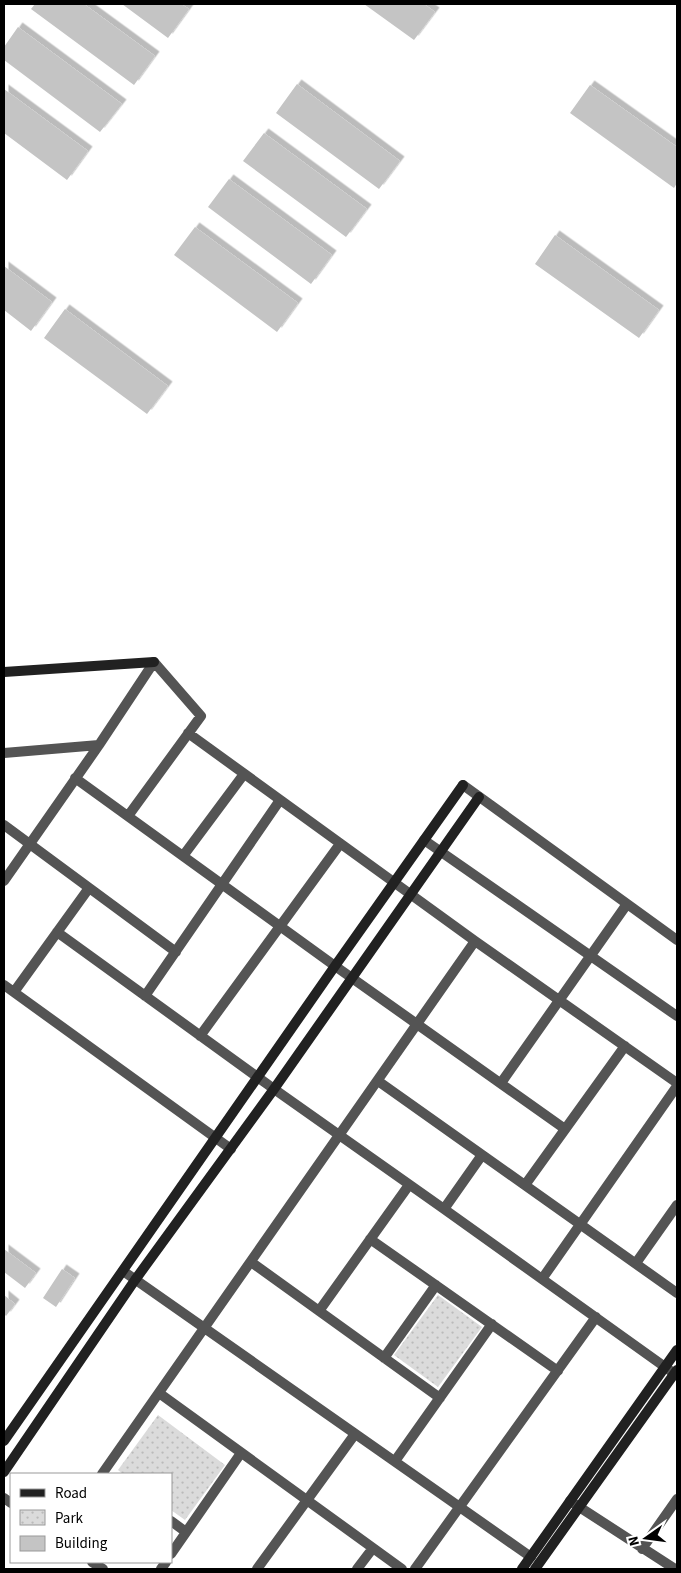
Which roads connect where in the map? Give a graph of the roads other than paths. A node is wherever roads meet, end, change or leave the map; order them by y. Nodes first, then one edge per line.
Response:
1 (154, 662) junction
2 (4, 672) edge
3 (188, 733) junction
4 (99, 745) junction
5 (4, 753) edge
6 (244, 774) junction
7 (75, 778) junction
8 (479, 797) junction
9 (280, 800) junction
10 (128, 816) junction
11 (4, 825) edge
12 (424, 840) junction
13 (29, 844) junction
14 (340, 844) junction
15 (440, 851) junction
16 (183, 856) junction
17 (4, 881) edge
18 (394, 883) junction
19 (222, 884) junction
20 (88, 888) junction
21 (411, 895) junction
22 (627, 904) junction
23 (280, 926) junction
24 (57, 932) junction
25 (677, 940) edge
26 (475, 941) junction
27 (176, 952) junction
28 (590, 956) junction
29 (335, 966) junction
30 (351, 978) junction
31 (4, 985) edge
32 (14, 992) junction
33 (145, 996) junction
34 (559, 1000) junction
35 (677, 1016) edge
36 (417, 1024) junction
37 (200, 1036) junction
38 (625, 1046) junction
39 (258, 1077) junction
40 (378, 1081) junction
41 (500, 1083) junction
42 (677, 1084) edge
43 (274, 1089) junction
44 (565, 1129) junction
45 (339, 1135) junction
46 (216, 1137) junction
47 (231, 1149) junction
48 (482, 1155) junction
49 (409, 1185) junction
50 (525, 1185) junction
51 (677, 1204) edge
52 (444, 1209) junction
53 (581, 1224) junction
54 (370, 1239) junction
55 (251, 1262) junction
56 (636, 1263) junction
57 (123, 1271) junction
58 (542, 1279) junction
59 (135, 1280) junction
60 (436, 1285) junction
61 (677, 1292) edge
62 (319, 1311) junction
63 (596, 1317) junction
64 (492, 1324) junction
65 (204, 1328) junction
66 (677, 1350) edge
67 (384, 1358) junction
68 (665, 1367) junction
69 (558, 1370) junction
70 (676, 1373) edge
71 (159, 1393) junction
72 (440, 1398) junction
73 (355, 1434) junction
74 (4, 1441) edge
75 (241, 1453) junction
76 (394, 1461) junction
77 (4, 1472) edge
78 (105, 1473) edge
79 (677, 1499) edge
80 (307, 1500) junction
81 (570, 1501) junction
82 (460, 1507) junction
83 (580, 1508) junction
84 (172, 1522) edge
85 (186, 1532) junction
86 (373, 1548) junction
87 (642, 1549) junction
88 (172, 1553) edge
89 (529, 1566) edge
90 (257, 1569) edge
91 (357, 1569) edge
92 (402, 1569) edge
93 (415, 1569) edge
94 (675, 1569) edge

1 - 2 street
1 - 3 street
1 - 4 street
3 - 6 street
3 - 10 street
4 - 5 street
4 - 7 street
6 - 9 street
6 - 16 street
7 - 10 street
7 - 13 street
8 - 12 street
8 - 15 street
8 - 22 street
9 - 14 street
9 - 19 street
10 - 16 street
11 - 13 street
12 - 15 street
12 - 18 street
13 - 17 street
13 - 20 street
14 - 18 street
14 - 23 street
15 - 21 street
15 - 28 street
16 - 19 street
18 - 21 street
18 - 29 street
19 - 23 street
19 - 27 street
20 - 24 street
20 - 27 street
21 - 26 street
21 - 30 street
22 - 25 street
22 - 28 street
23 - 29 street
23 - 37 street
24 - 32 street
24 - 33 street
26 - 34 street
26 - 36 street
27 - 33 street
28 - 34 street
28 - 35 street
29 - 30 street
29 - 39 street
30 - 36 street
30 - 43 street
31 - 32 street
32 - 46 street
33 - 37 street
34 - 38 street
34 - 41 street
36 - 40 street
36 - 41 street
37 - 39 street
38 - 42 street
38 - 44 street
39 - 43 street
39 - 46 street
40 - 45 street
40 - 48 street
41 - 44 street
42 - 53 street
43 - 45 street
43 - 47 street
44 - 50 street
45 - 49 street
45 - 55 street
46 - 47 street
46 - 57 street
47 - 59 street
48 - 50 street
48 - 52 street
49 - 52 street
49 - 54 street
50 - 53 street
51 - 56 street
52 - 58 street
53 - 56 street
53 - 58 street
54 - 60 street
54 - 62 street
55 - 62 street
55 - 65 street
56 - 61 street
57 - 59 street
57 - 74 street
58 - 63 street
59 - 65 street
59 - 77 street
60 - 64 street
60 - 67 street
62 - 67 street
63 - 68 street
63 - 69 street
64 - 69 street
64 - 72 street
65 - 71 street
65 - 73 street
66 - 68 street
67 - 72 street
68 - 70 street
68 - 81 street
69 - 82 street
70 - 83 street
71 - 75 street
71 - 78 street
72 - 76 street
73 - 76 street
73 - 80 street
75 - 80 street
75 - 85 street
76 - 82 street
79 - 87 street
80 - 86 street
80 - 90 street
81 - 83 street
81 - 89 street
82 - 89 street
82 - 93 street
83 - 87 street
83 - 89 street
84 - 85 street
85 - 88 street
86 - 91 street
86 - 92 street
87 - 94 street

